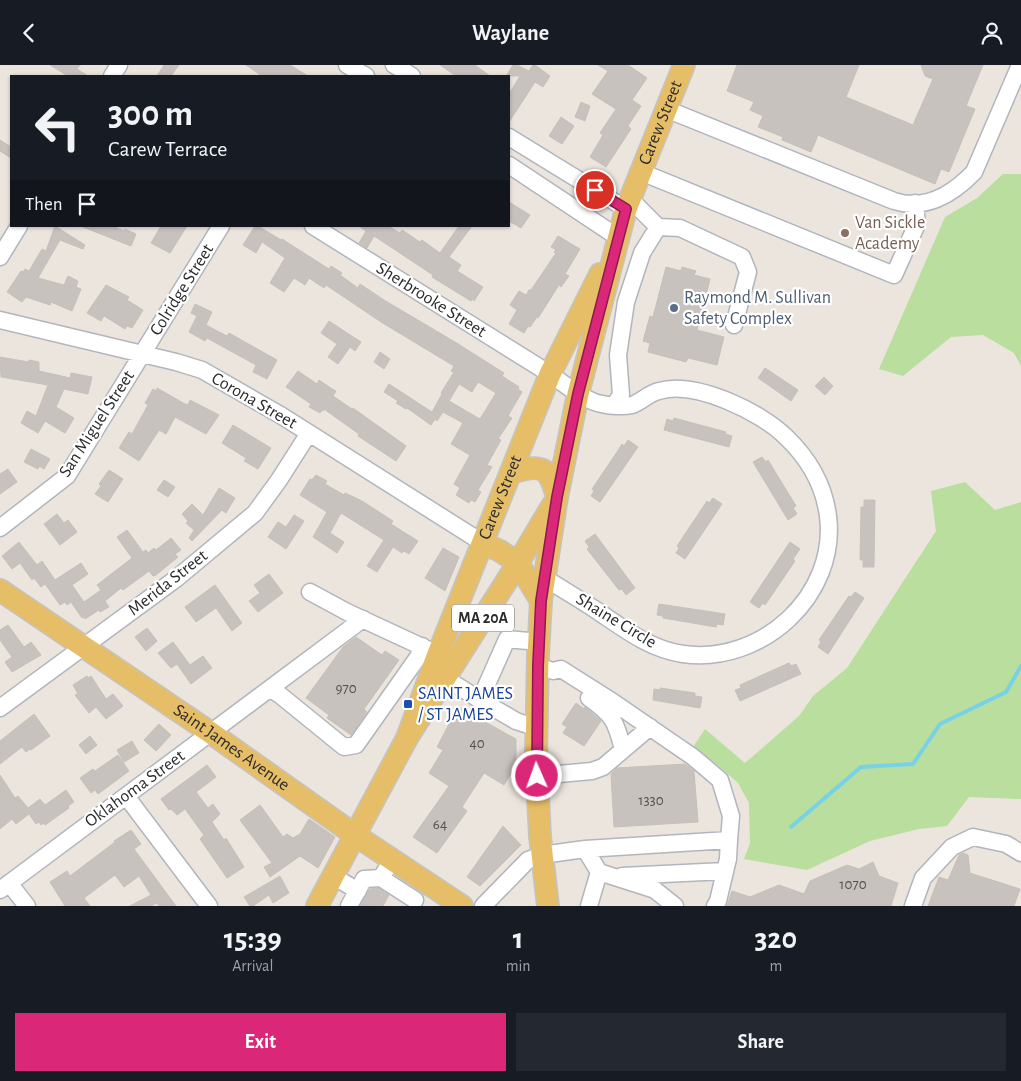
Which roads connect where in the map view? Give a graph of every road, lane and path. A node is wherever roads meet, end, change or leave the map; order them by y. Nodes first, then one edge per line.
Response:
1 (348, 65) edge
2 (394, 65) edge
3 (684, 65) edge
4 (1020, 65) edge
5 (364, 75) edge
6 (410, 75) edge
7 (666, 109) junction
8 (510, 138) edge
9 (510, 166) edge
10 (641, 172) junction
11 (915, 203) junction
12 (628, 204) junction
13 (18, 227) edge
14 (220, 227) edge
15 (314, 227) edge
16 (658, 227) junction
17 (619, 238) junction
18 (0, 257) edge
19 (609, 275) junction
20 (634, 278) junction
21 (0, 320) edge
22 (734, 325) dead end
23 (143, 354) junction
24 (550, 374) junction
25 (578, 394) junction
26 (615, 405) junction
27 (308, 433) junction
28 (511, 473) junction
29 (557, 497) junction
30 (0, 528) edge
31 (483, 543) junction
32 (518, 563) junction
33 (545, 577) junction
34 (0, 590) edge
35 (310, 592) dead end
36 (541, 601) junction
37 (363, 619) junction
38 (539, 642) junction
39 (84, 647) junction
40 (430, 650) junction
41 (545, 668) junction
42 (445, 678) junction
43 (270, 689) junction
44 (480, 700) junction
45 (0, 708) edge
46 (650, 727) junction
47 (536, 728) junction
48 (211, 733) junction
49 (408, 738) junction
50 (623, 750) junction
51 (537, 776) junction
52 (126, 796) junction
53 (355, 835) junction
54 (729, 840) junction
55 (585, 849) junction
56 (1021, 853) edge
57 (542, 855) junction
58 (392, 859) junction
59 (725, 871) junction
60 (606, 875) junction
61 (333, 876) junction
62 (381, 877) junction
63 (430, 885) junction
64 (5, 887) edge
65 (358, 891) junction
66 (412, 903) edge
67 (450, 903) edge
68 (27, 906) edge
69 (209, 906) edge
70 (317, 906) edge
71 (349, 906) edge
72 (483, 906) edge
73 (548, 906) edge
74 (589, 906) edge
75 (675, 906) edge
76 (715, 906) edge
77 (913, 906) edge

1 - 5 street
2 - 6 street
3 - 7 main road, Carew Street / MA 20A
4 - 11 street
7 - 10 main road, Carew Street / MA 20A
7 - 11 street
8 - 12 street
9 - 17 street
10 - 11 street
10 - 12 main road, Carew Street / MA 20A
12 - 16 street
12 - 17 main road, Carew Street / MA 20A
13 - 18 street
14 - 23 street, Colridge Street
15 - 24 street, Sherbrooke Street
16 - 20 street
16 - 22 street
17 - 19 main road, Carew Street / MA 20A
17 - 24 main road, Carew Street / MA 20A
19 - 20 street
19 - 25 main road, Carew Street / MA 20A
20 - 26 street
21 - 23 street, Corona Street
23 - 27 street, Corona Street
23 - 30 street, San Miguel Street
24 - 25 street
24 - 28 main road, Carew Street / MA 20A
25 - 26 street, Shaine Circle
25 - 29 main road, Carew Street / MA 20A
26 - 33 street, Shaine Circle
27 - 31 street, Corona Street
27 - 39 street, Merida Street
28 - 29 main road
28 - 31 main road, Carew Street / MA 20A
29 - 32 main road, MA 20A
29 - 33 main road, Carew Street
31 - 32 main road, Carew Street
31 - 40 main road, MA 20A
32 - 36 main road, Carew Street
32 - 42 main road, MA 20A
33 - 36 main road, Carew Street
34 - 39 main road, Saint James Avenue
35 - 37 street
36 - 38 main road, Carew Street
37 - 40 street
37 - 43 street, Oklahoma Street
38 - 41 main road, Carew Street
38 - 44 street
39 - 45 street, Merida Street
39 - 48 main road, Saint James Avenue
40 - 43 street
40 - 49 main road, MA 20A
41 - 46 street
41 - 47 main road, Carew Street
41 - 50 street
42 - 44 street
42 - 49 main road, MA 20A
43 - 48 street, Oklahoma Street
44 - 47 street
46 - 50 street
46 - 54 street
47 - 51 main road, Carew Street
48 - 52 street, Oklahoma Street
48 - 53 main road, Saint James Avenue
49 - 53 main road, MA 20A
50 - 51 street
51 - 57 main road, Carew Street
52 - 64 street, Oklahoma Street
52 - 69 street
53 - 58 main road, Saint James Avenue
53 - 61 main road, MA 20A
54 - 55 street
54 - 59 street
55 - 57 street
55 - 60 street
56 - 77 street
57 - 72 street
57 - 73 main road, Carew Street
58 - 62 street
58 - 63 main road, Saint James Avenue
59 - 60 street
59 - 76 street
60 - 74 street
60 - 75 street
61 - 65 street
61 - 70 main road, MA 20A
62 - 65 street
62 - 66 street
63 - 66 street
63 - 67 main road, Saint James Avenue
64 - 68 street
65 - 71 street

